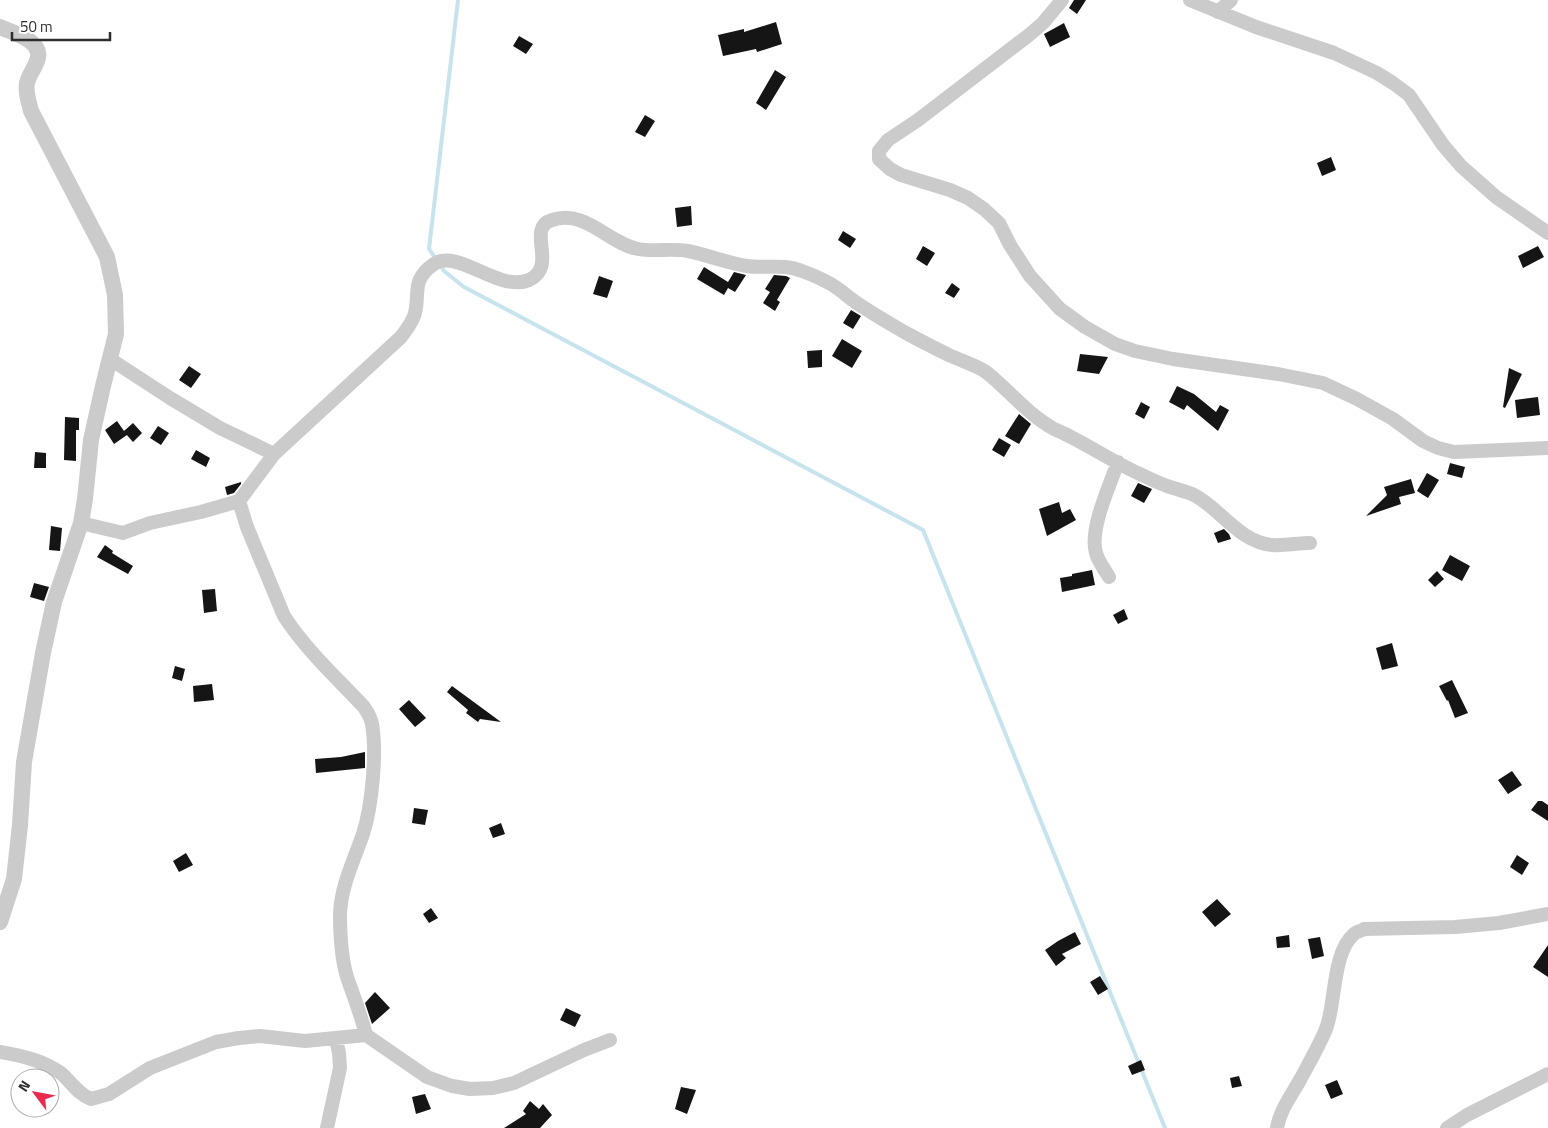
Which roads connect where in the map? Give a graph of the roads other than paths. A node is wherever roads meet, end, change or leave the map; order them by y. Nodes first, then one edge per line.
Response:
1 (1062, 0) edge
2 (1190, 0) edge
3 (1231, 0) edge
4 (1218, 12) junction
5 (0, 27) edge
6 (1548, 233) edge
7 (110, 358) junction
8 (1548, 448) edge
9 (274, 454) junction
10 (1118, 462) junction
11 (239, 500) junction
12 (81, 523) junction
13 (1310, 543) dead end
14 (1109, 577) dead end
15 (1548, 914) edge
16 (0, 922) edge
17 (366, 1035) junction
18 (336, 1039) junction
19 (610, 1040) dead end
20 (0, 1052) edge
21 (1548, 1074) edge
22 (327, 1128) edge
23 (1277, 1128) edge
24 (1447, 1128) edge

1 - 8 street
2 - 4 street
3 - 4 street
4 - 6 street
5 - 7 street
7 - 9 street
7 - 12 street
9 - 10 street
9 - 11 street
10 - 13 street
10 - 14 street
11 - 12 street
11 - 17 street
12 - 16 street
15 - 23 street
17 - 18 street
17 - 19 street
18 - 20 street
18 - 22 street
21 - 24 street

